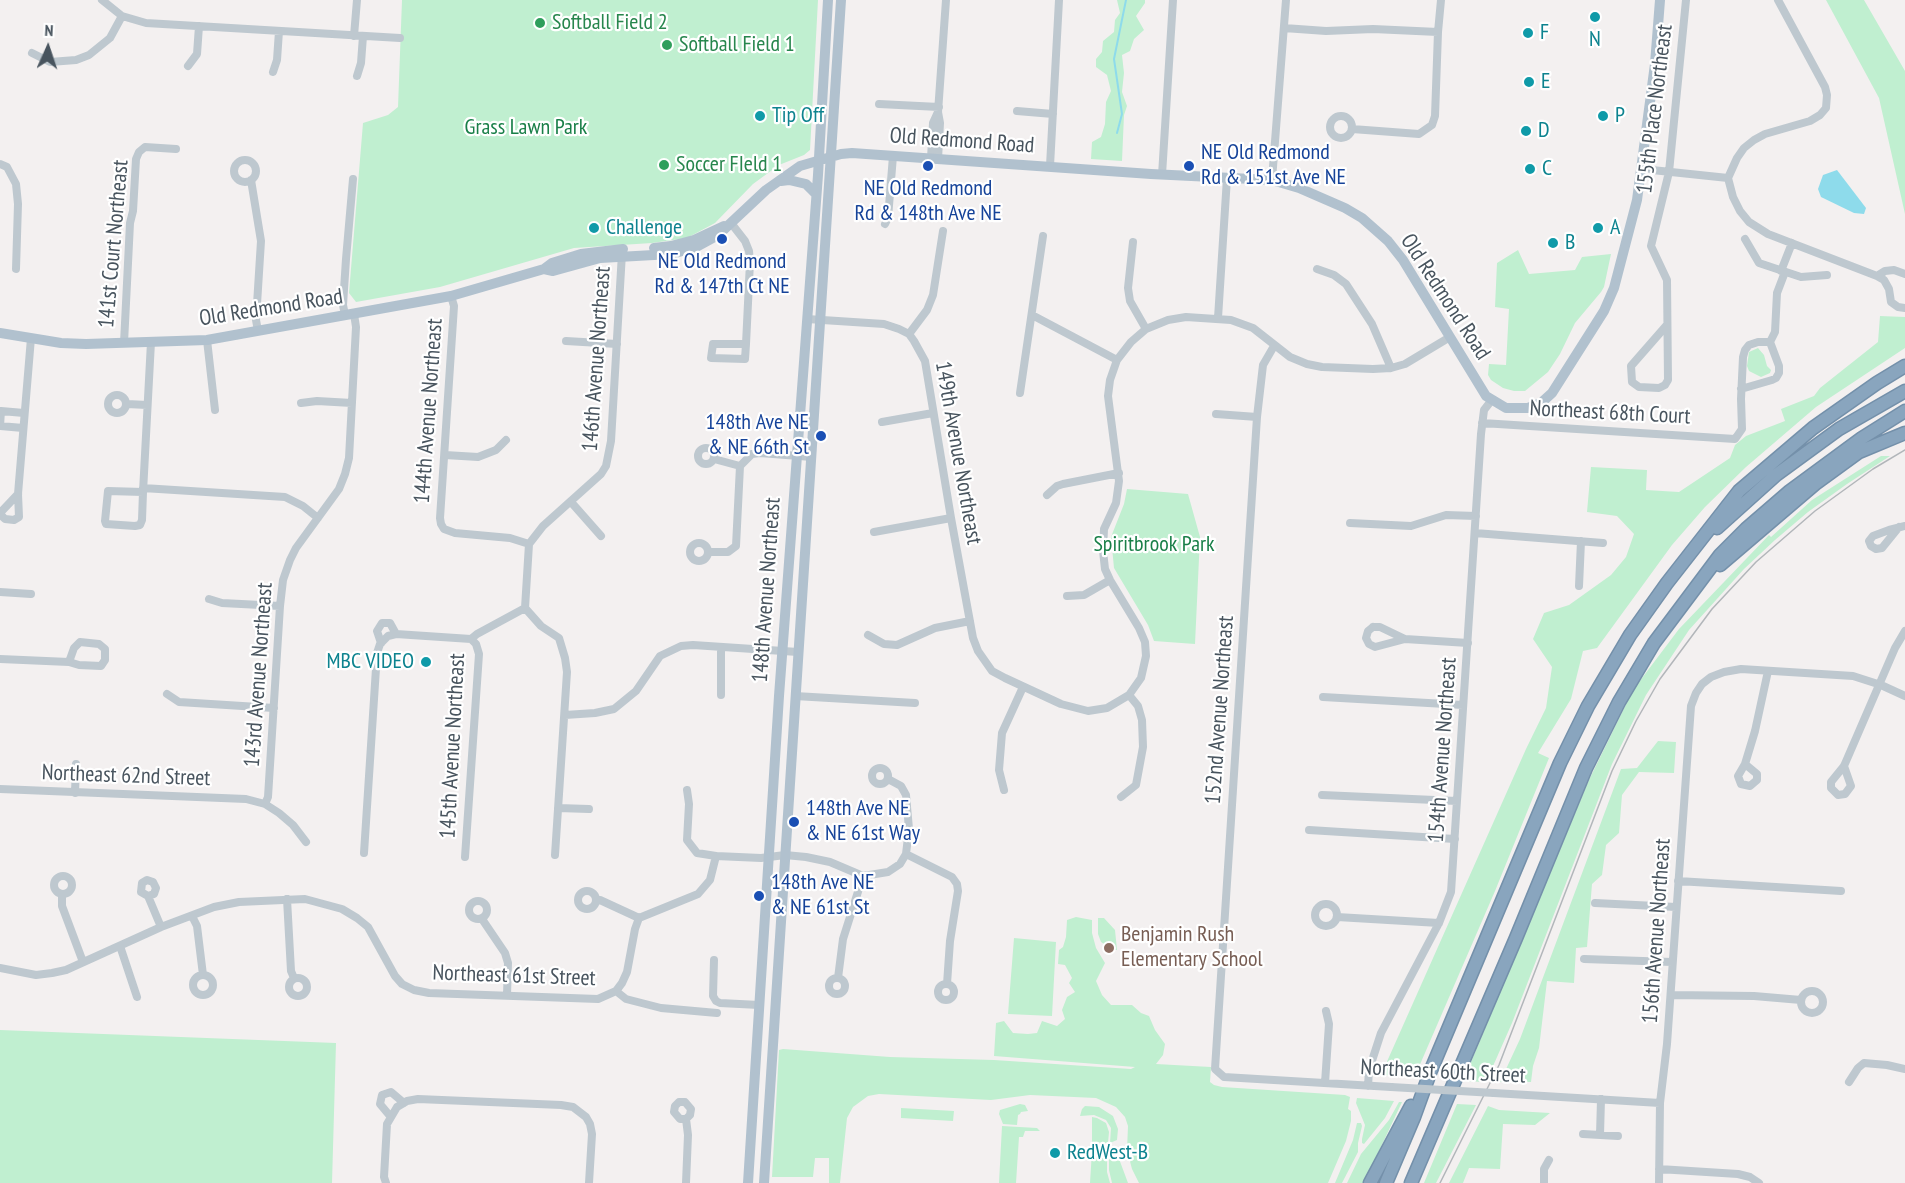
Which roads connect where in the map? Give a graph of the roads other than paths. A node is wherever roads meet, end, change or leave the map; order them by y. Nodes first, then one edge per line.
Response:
1 (102, 0) edge
2 (357, 0) edge
3 (828, 0) edge
4 (841, 0) edge
5 (946, 0) edge
6 (1059, 0) edge
7 (1173, 0) edge
8 (1286, 0) edge
9 (1441, 0) edge
10 (1660, 0) edge
11 (1686, 0) edge
12 (1778, 0) edge
13 (122, 16) junction
14 (199, 26) junction
15 (1284, 28) junction
16 (279, 31) junction
17 (1438, 32) junction
18 (359, 36) junction
19 (400, 38) dead end
20 (32, 53) dead end
21 (188, 66) dead end
22 (273, 72) dead end
23 (357, 76) dead end
24 (879, 104) dead end
25 (938, 110) junction
26 (1017, 111) dead end
27 (1053, 114) junction
28 (1352, 129) dead end
29 (176, 149) dead end
30 (831, 156) junction
31 (893, 156) junction
32 (934, 158) junction
33 (818, 160) junction
34 (4, 165) edge
35 (1642, 165) junction
36 (1050, 166) junction
37 (1669, 172) junction
38 (1162, 175) junction
39 (1227, 178) junction
40 (1728, 178) junction
41 (353, 179) dead end
42 (251, 180) dead end
43 (1272, 180) junction
44 (778, 182) junction
45 (816, 194) junction
46 (731, 223) junction
47 (885, 224) dead end
48 (943, 231) dead end
49 (1043, 236) dead end
50 (1744, 239) dead end
51 (1133, 242) dead end
52 (1792, 243) junction
53 (622, 253) junction
54 (16, 269) dead end
55 (1317, 269) dead end
56 (1783, 271) junction
57 (1905, 274) edge
58 (1827, 275) dead end
59 (1877, 276) junction
60 (451, 296) junction
61 (1905, 308) edge
62 (350, 315) junction
63 (1032, 315) junction
64 (1218, 318) junction
65 (807, 320) junction
66 (821, 320) junction
67 (1666, 326) junction
68 (1146, 329) junction
69 (258, 331) junction
70 (0, 333) edge
71 (909, 334) junction
72 (1450, 337) junction
73 (31, 338) junction
74 (207, 340) junction
75 (566, 341) dead end
76 (151, 342) junction
77 (1770, 342) junction
78 (124, 343) junction
79 (617, 344) junction
80 (746, 344) junction
81 (1274, 346) junction
82 (1118, 360) junction
83 (1905, 366) edge
84 (1391, 368) junction
85 (1741, 389) junction
86 (1905, 391) edge
87 (1020, 393) dead end
88 (1491, 400) junction
89 (301, 403) dead end
90 (352, 403) junction
91 (127, 404) dead end
92 (147, 405) junction
93 (215, 410) dead end
94 (1905, 411) edge
95 (24, 413) junction
96 (933, 413) junction
97 (1216, 414) dead end
98 (1257, 417) junction
99 (882, 422) dead end
100 (1482, 423) junction
101 (23, 428) junction
102 (1905, 433) edge
103 (506, 440) dead end
104 (445, 455) junction
105 (797, 456) junction
106 (812, 457) junction
107 (714, 459) dead end
108 (740, 466) junction
109 (1119, 473) junction
110 (143, 490) junction
111 (18, 494) junction
112 (1047, 495) dead end
113 (571, 502) junction
114 (0, 514) edge
115 (1476, 516) junction
116 (318, 518) junction
117 (951, 518) junction
118 (1350, 523) dead end
119 (873, 532) dead end
120 (1475, 533) junction
121 (601, 536) dead end
122 (1581, 541) junction
123 (1603, 543) dead end
124 (529, 544) junction
125 (708, 552) dead end
126 (1692, 552) junction
127 (1110, 580) junction
128 (1579, 586) dead end
129 (1695, 587) junction
130 (0, 592) edge
131 (31, 594) dead end
132 (1067, 596) dead end
133 (209, 599) dead end
134 (280, 606) junction
135 (525, 608) junction
136 (970, 621) junction
137 (1905, 631) edge
138 (392, 635) junction
139 (868, 635) dead end
140 (471, 639) junction
141 (1405, 639) dead end
142 (381, 643) junction
143 (1468, 643) junction
144 (722, 647) junction
145 (783, 650) junction
146 (798, 652) junction
147 (0, 659) edge
148 (69, 662) junction
149 (1768, 671) junction
150 (1881, 685) junction
151 (1023, 687) junction
152 (167, 694) dead end
153 (721, 695) dead end
154 (1129, 695) junction
155 (795, 696) junction
156 (1905, 696) edge
157 (1323, 697) dead end
158 (915, 703) dead end
159 (1463, 705) junction
160 (274, 708) junction
161 (565, 715) junction
162 (76, 764) dead end
163 (1745, 764) dead end
164 (1844, 766) dead end
165 (888, 779) dead end
166 (0, 789) edge
167 (687, 790) dead end
168 (1004, 790) dead end
169 (75, 793) junction
170 (1322, 795) dead end
171 (1121, 797) dead end
172 (1457, 801) junction
173 (265, 804) junction
174 (558, 808) junction
175 (590, 808) dead end
176 (1309, 830) dead end
177 (1455, 839) junction
178 (306, 842) dead end
179 (364, 853) dead end
180 (555, 855) dead end
181 (784, 855) junction
182 (906, 855) junction
183 (717, 856) junction
184 (465, 857) dead end
185 (770, 858) junction
186 (863, 876) junction
187 (1678, 880) junction
188 (1841, 891) dead end
189 (63, 894) dead end
190 (148, 896) dead end
191 (286, 899) junction
192 (596, 900) dead end
193 (1595, 903) dead end
194 (1676, 907) junction
195 (192, 916) junction
196 (1337, 917) dead end
197 (639, 918) junction
198 (482, 919) dead end
199 (1439, 923) junction
200 (161, 927) junction
201 (120, 946) junction
202 (1584, 959) dead end
203 (714, 960) dead end
204 (1672, 962) junction
205 (83, 963) junction
206 (0, 968) edge
207 (203, 975) dead end
208 (294, 978) dead end
209 (837, 978) dead end
210 (946, 984) dead end
211 (616, 991) junction
212 (507, 995) junction
213 (1671, 995) junction
214 (137, 997) dead end
215 (1801, 1000) dead end
216 (759, 1005) junction
217 (1326, 1011) dead end
218 (717, 1013) dead end
219 (1905, 1069) edge
220 (1431, 1070) junction
221 (1224, 1077) joint
222 (1849, 1082) dead end
223 (1325, 1083) junction
224 (1368, 1086) junction
225 (1601, 1099) junction
226 (1660, 1103) junction
227 (400, 1105) junction
228 (1444, 1107) junction
229 (390, 1116) junction
230 (686, 1119) dead end
231 (1583, 1134) dead end
232 (1600, 1135) junction
233 (1618, 1136) dead end
234 (1549, 1160) dead end
235 (1659, 1169) junction
236 (386, 1183) edge
237 (589, 1183) edge
238 (686, 1183) edge
239 (748, 1183) edge
240 (764, 1183) edge
241 (1370, 1183) edge
242 (1386, 1183) edge
243 (1411, 1183) edge
244 (1416, 1183) edge
245 (1544, 1183) edge
246 (1659, 1183) edge
247 (1759, 1183) edge

1 - 13 street
2 - 18 street
3 - 33 main road, 148th Avenue Northeast
4 - 30 main road, 148th Avenue Northeast
5 - 25 street
6 - 27 street
7 - 38 street
8 - 15 street
9 - 17 street
10 - 35 main road
11 - 37 street, 155th Place Northeast
12 - 40 street
13 - 14 street
13 - 20 street
14 - 16 street
14 - 21 street
15 - 17 street
15 - 43 street
16 - 18 street
16 - 22 street
17 - 28 street
18 - 19 street
18 - 23 street
24 - 25 street
25 - 32 street
26 - 27 street
27 - 36 street
29 - 78 street, 141st Court Northeast
30 - 31 main road, Old Redmond Road
30 - 33 main road, Old Redmond Road
30 - 66 main road, 148th Avenue Northeast
31 - 32 main road, Old Redmond Road
31 - 47 street
32 - 36 main road, Old Redmond Road
33 - 44 main road, Old Redmond Road
33 - 45 main road, 148th Avenue Northeast
34 - 54 street
35 - 37 street
35 - 88 main road
36 - 38 main road, Old Redmond Road
37 - 40 street
37 - 67 street, 155th Place Northeast
38 - 39 main road, Old Redmond Road
39 - 43 main road, Old Redmond Road
39 - 64 street
40 - 52 street
41 - 62 street, 143rd Avenue Northeast
42 - 69 street
43 - 72 main road, Old Redmond Road
44 - 45 main road
44 - 46 main road, Old Redmond Road
45 - 65 main road, 148th Avenue Northeast
46 - 53 main road, Old Redmond Road
46 - 80 street
48 - 71 street
49 - 63 street
50 - 56 street
51 - 68 street
52 - 56 street
52 - 59 street
53 - 60 main road, Old Redmond Road
53 - 79 street, 146th Avenue Northeast
55 - 84 street
56 - 58 street
56 - 77 street
57 - 59 street
59 - 61 street
60 - 62 main road, Old Redmond Road
60 - 104 street, 144th Avenue Northeast
62 - 69 main road, Old Redmond Road
62 - 90 street, 143rd Avenue Northeast
63 - 82 street
63 - 87 street
64 - 68 street
64 - 81 street
65 - 66 street
65 - 105 main road, 148th Avenue Northeast
66 - 71 street
66 - 106 main road, 148th Avenue Northeast
67 - 67 street, 155th Place Northeast
68 - 82 street
69 - 74 main road, Old Redmond Road
70 - 73 main road, Old Redmond Road
71 - 96 street, 149th Avenue Northeast
72 - 84 street
72 - 88 main road, Old Redmond Road
73 - 78 main road, Old Redmond Road
73 - 95 street
74 - 76 main road, Old Redmond Road
74 - 93 street
75 - 79 street
76 - 78 main road, Old Redmond Road
76 - 92 street
77 - 85 street
77 - 85 street
79 - 113 street, 146th Avenue Northeast
80 - 80 street
81 - 84 street
81 - 98 street, 152nd Avenue Northeast
82 - 109 street
83 - 126 highway
85 - 100 street, Northeast 68th Court
86 - 126 highway
88 - 100 street, 154th Avenue Northeast
89 - 90 street
90 - 116 street, 143rd Avenue Northeast
91 - 92 street
92 - 110 street
94 - 129 highway
95 - 101 street
95 - 101 street
96 - 99 street
96 - 117 street, 149th Avenue Northeast
97 - 98 street
98 - 221 street, 152nd Avenue Northeast
100 - 115 street, 154th Avenue Northeast
101 - 111 street
102 - 129 highway
103 - 104 street
104 - 124 street, 144th Avenue Northeast
105 - 106 street
105 - 108 street
105 - 145 main road, 148th Avenue Northeast
106 - 146 main road, 148th Avenue Northeast
107 - 108 street
108 - 125 street
109 - 112 street
109 - 127 street
110 - 110 street
110 - 116 street
111 - 114 street
111 - 114 street
113 - 121 street
113 - 124 street, 146th Avenue Northeast
115 - 118 street
115 - 120 street, 154th Avenue Northeast
116 - 134 street, 143rd Avenue Northeast
117 - 119 street
117 - 136 street, 149th Avenue Northeast
120 - 122 street
120 - 143 street, 154th Avenue Northeast
122 - 123 street
122 - 128 street
124 - 135 street
126 - 220 highway
127 - 132 street
127 - 154 street
129 - 228 highway
130 - 131 street
133 - 134 street
134 - 160 street, 143rd Avenue Northeast
135 - 140 street
135 - 161 street
136 - 139 street
136 - 151 street, 149th Avenue Northeast
137 - 150 street
138 - 140 street
138 - 142 street
138 - 142 street
140 - 184 street, 145th Avenue Northeast
141 - 143 street
142 - 179 street
143 - 159 street, 154th Avenue Northeast
144 - 145 street
144 - 153 street
144 - 161 street
145 - 146 street
145 - 185 main road, 148th Avenue Northeast
146 - 155 main road, 148th Avenue Northeast
147 - 148 street
148 - 148 street
149 - 150 street
149 - 163 street
149 - 187 street, 156th Avenue Northeast
150 - 156 street
150 - 164 street
151 - 154 street, 149th Avenue Northeast
151 - 168 street
152 - 160 street
154 - 171 street
155 - 158 street
155 - 181 main road, 148th Avenue Northeast
157 - 159 street
159 - 172 street, 154th Avenue Northeast
160 - 173 street, 143rd Avenue Northeast
161 - 174 street
162 - 169 street
165 - 182 street
166 - 169 street, Northeast 62nd Street
167 - 183 street
169 - 173 street, Northeast 62nd Street
170 - 172 street
172 - 177 street, 154th Avenue Northeast
173 - 178 street, Northeast 62nd Street
174 - 175 street
174 - 180 street
176 - 177 street
177 - 199 street, 154th Avenue Northeast
181 - 185 street
181 - 186 street
181 - 240 main road, 148th Avenue Northeast
182 - 186 street
182 - 210 street
183 - 185 street
183 - 197 street
185 - 216 main road, 148th Avenue Northeast
186 - 209 street
187 - 188 street
187 - 194 street, 156th Avenue Northeast
189 - 205 street
190 - 200 street
191 - 195 street, Northeast 61st Street
191 - 208 street
191 - 212 street, Northeast 61st Street
192 - 197 street
193 - 194 street
194 - 204 street, 156th Avenue Northeast
195 - 200 street, Northeast 61st Street
195 - 207 street
196 - 199 street
197 - 211 street
198 - 212 street
199 - 224 street, 154th Avenue Northeast
200 - 201 street, Northeast 61st Street
201 - 205 street, Northeast 61st Street
201 - 214 street
202 - 204 street
203 - 216 street
204 - 213 street, 156th Avenue Northeast
205 - 206 street, Northeast 61st Street
211 - 212 street, Northeast 61st Street
211 - 218 street, Northeast 61st Street
213 - 215 street
213 - 226 street, 156th Avenue Northeast
216 - 239 main road, 148th Avenue Northeast
217 - 223 street
219 - 222 street
220 - 241 highway
220 - 242 highway
221 - 223 street, Northeast 60th Street
223 - 224 street, Northeast 60th Street
224 - 225 street, Northeast 60th Street, bridge
225 - 226 street, Northeast 60th Street
225 - 232 street
226 - 235 street, 156th Avenue Northeast
227 - 229 street
227 - 229 street
227 - 237 street
228 - 243 highway
228 - 244 highway
229 - 236 street
230 - 238 street
231 - 232 street
232 - 233 street
234 - 245 street
235 - 246 street, 156th Avenue Northeast
235 - 247 street

